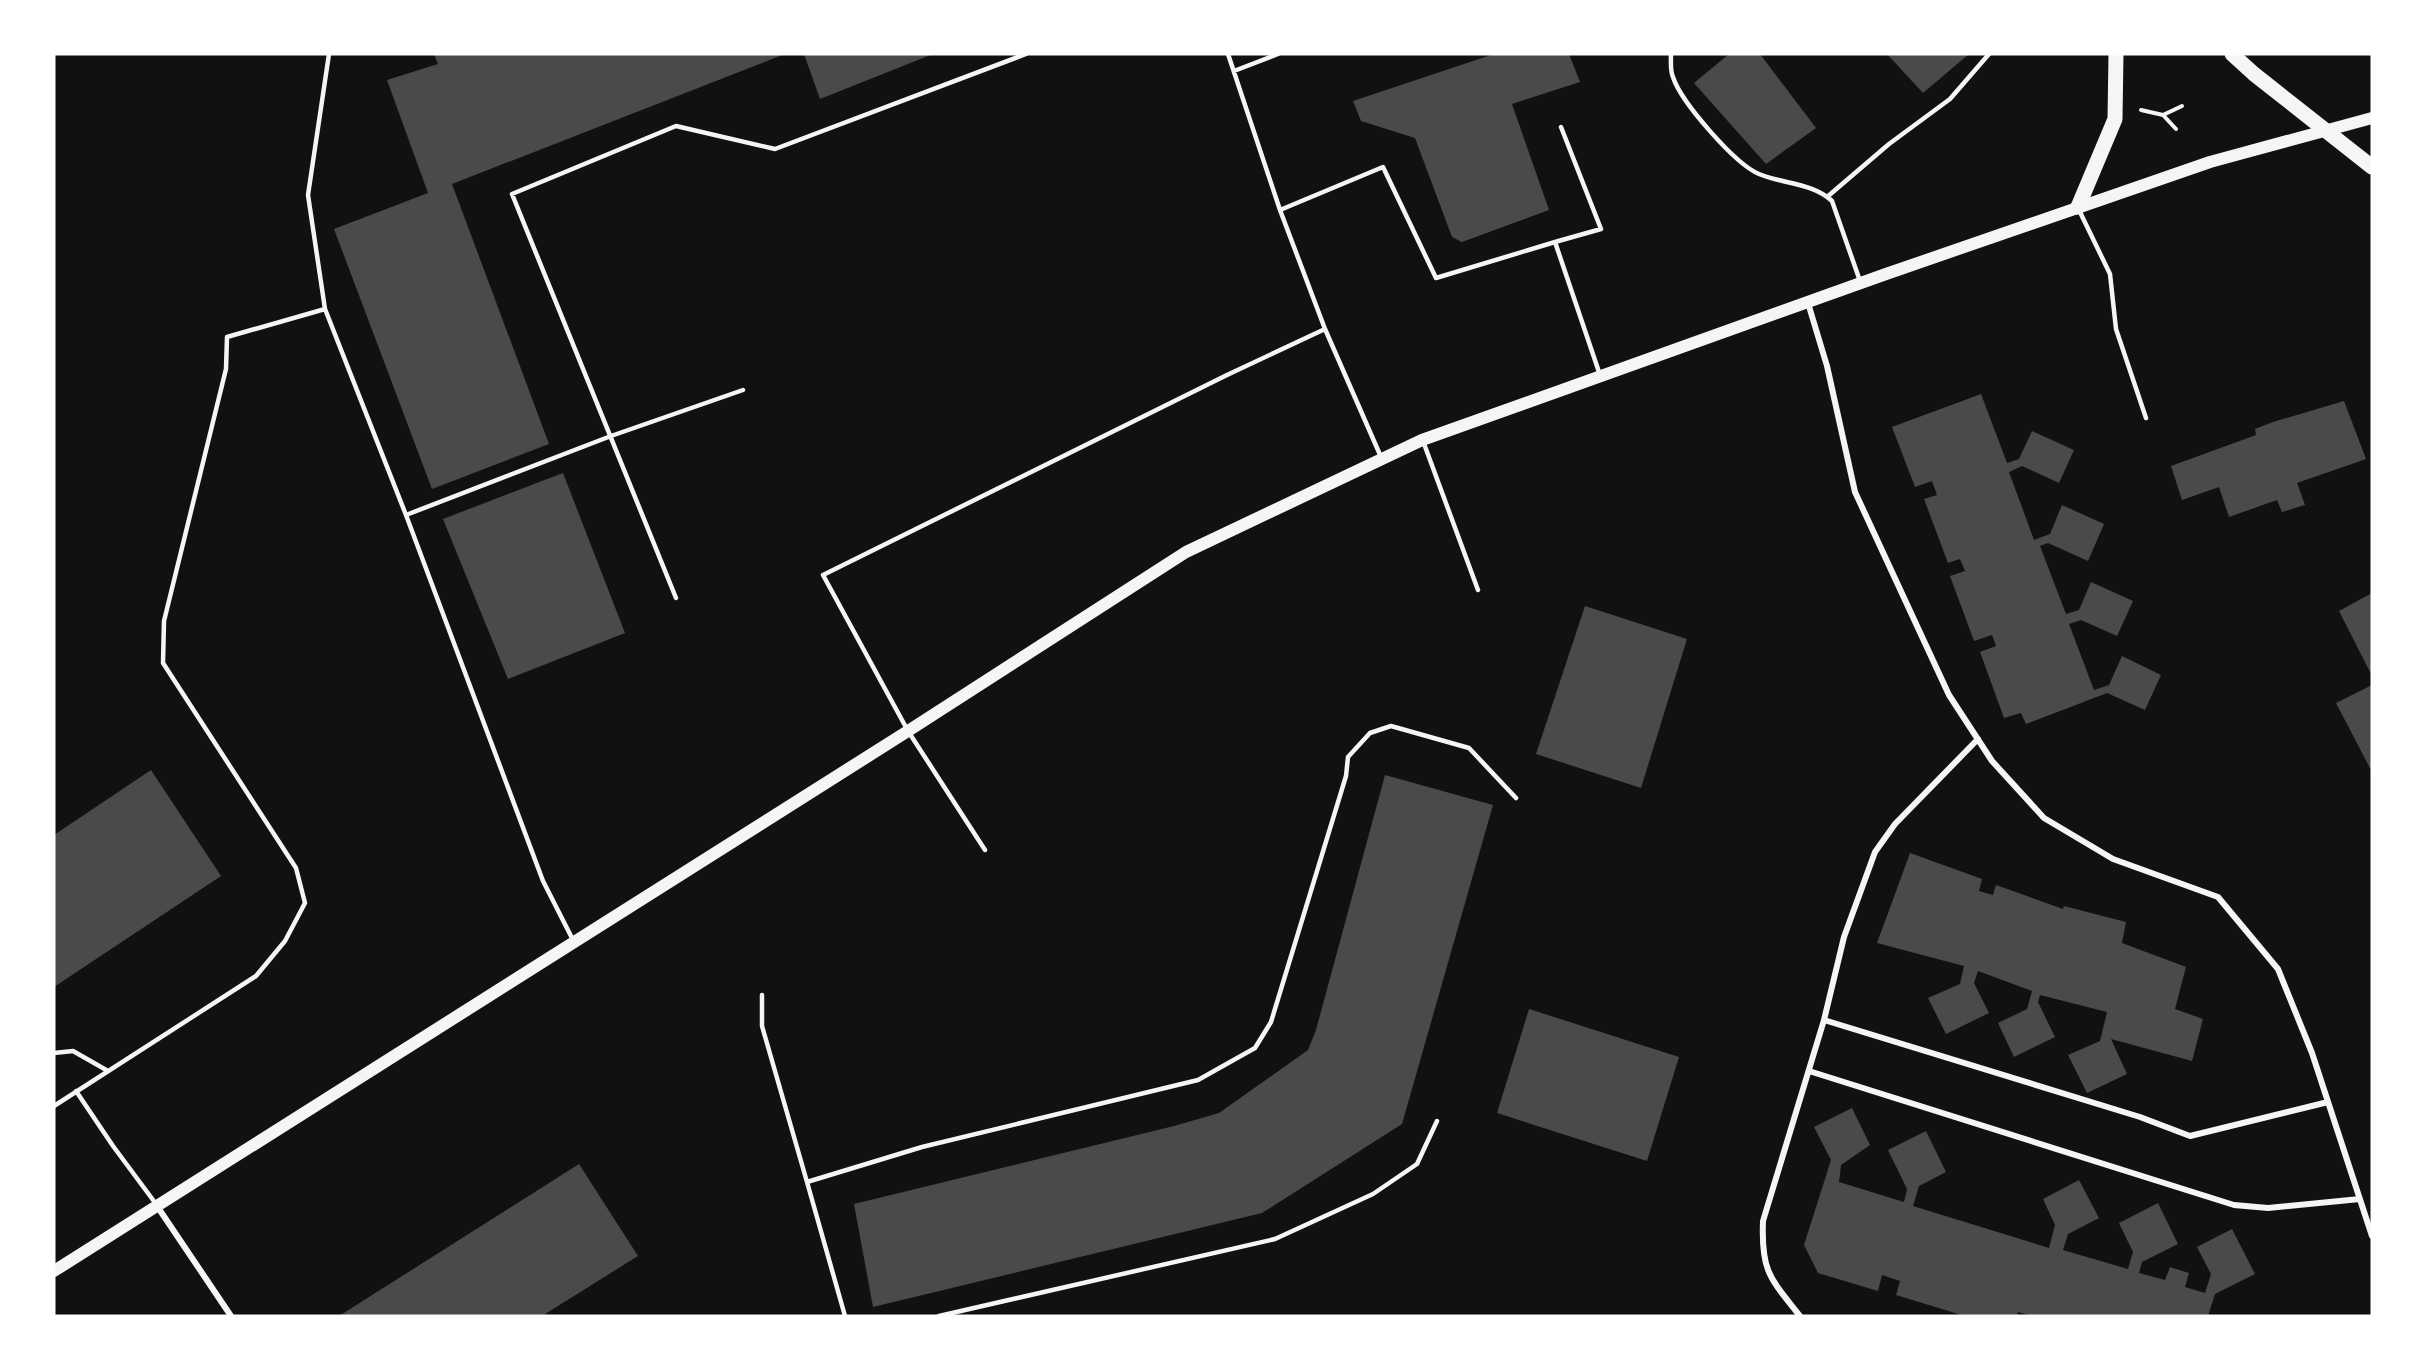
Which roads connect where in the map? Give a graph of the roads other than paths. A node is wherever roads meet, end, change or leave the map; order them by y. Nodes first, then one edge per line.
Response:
1 (329, 54) edge
2 (1026, 54) edge
3 (1228, 54) edge
4 (1278, 54) edge
5 (1671, 54) edge
6 (1989, 54) edge
7 (2116, 54) edge
8 (2232, 54) edge
9 (1234, 71) junction
10 (2372, 118) edge
11 (1561, 127) dead end
12 (2325, 130) junction
13 (2372, 166) edge
14 (1827, 197) junction
15 (2078, 207) junction
16 (1280, 210) junction
17 (1555, 242) junction
18 (1861, 283) junction
19 (1808, 302) junction
20 (325, 309) junction
21 (1325, 329) junction
22 (1600, 375) junction
23 (743, 390) dead end
24 (2146, 418) dead end
25 (611, 436) junction
26 (1422, 440) junction
27 (1382, 458) junction
28 (406, 515) junction
29 (1478, 590) dead end
30 (676, 598) dead end
31 (908, 731) junction
32 (1977, 739) junction
33 (1516, 798) dead end
34 (985, 850) dead end
35 (574, 941) junction
36 (762, 995) dead end
37 (1824, 1020) junction
38 (54, 1053) edge
39 (108, 1071) junction
40 (1809, 1071) junction
41 (76, 1091) junction
42 (2328, 1102) junction
43 (54, 1106) edge
44 (1437, 1120) dead end
45 (807, 1182) junction
46 (2360, 1199) junction
47 (157, 1205) junction
48 (2372, 1236) edge
49 (54, 1271) edge
50 (231, 1316) edge
51 (845, 1316) edge
52 (939, 1316) edge
53 (1800, 1316) edge

1 - 20 lane
2 - 25 lane
3 - 9 lane
4 - 9 lane
5 - 14 lane
6 - 14 lane
7 - 15 main road
8 - 12 main road
9 - 16 lane
10 - 12 main road
11 - 17 lane
12 - 13 main road
12 - 15 main road
14 - 18 lane
15 - 18 main road
15 - 24 lane
16 - 17 lane
16 - 21 lane
17 - 22 lane
18 - 19 main road
19 - 22 main road
19 - 32 street
20 - 28 lane
20 - 39 lane
21 - 27 lane
21 - 31 lane
22 - 26 main road
23 - 25 lane
25 - 28 lane
25 - 30 lane
26 - 27 main road
26 - 29 lane
27 - 31 main road
28 - 35 lane
31 - 34 lane
31 - 35 main road
32 - 37 street
32 - 42 street
33 - 45 lane
35 - 47 main road
36 - 45 lane
37 - 40 street
37 - 42 street
38 - 39 lane
39 - 41 lane
40 - 46 street
40 - 53 street
41 - 43 lane
41 - 47 lane
42 - 46 street
44 - 52 lane
45 - 51 lane
46 - 48 street
47 - 49 main road
47 - 50 street

